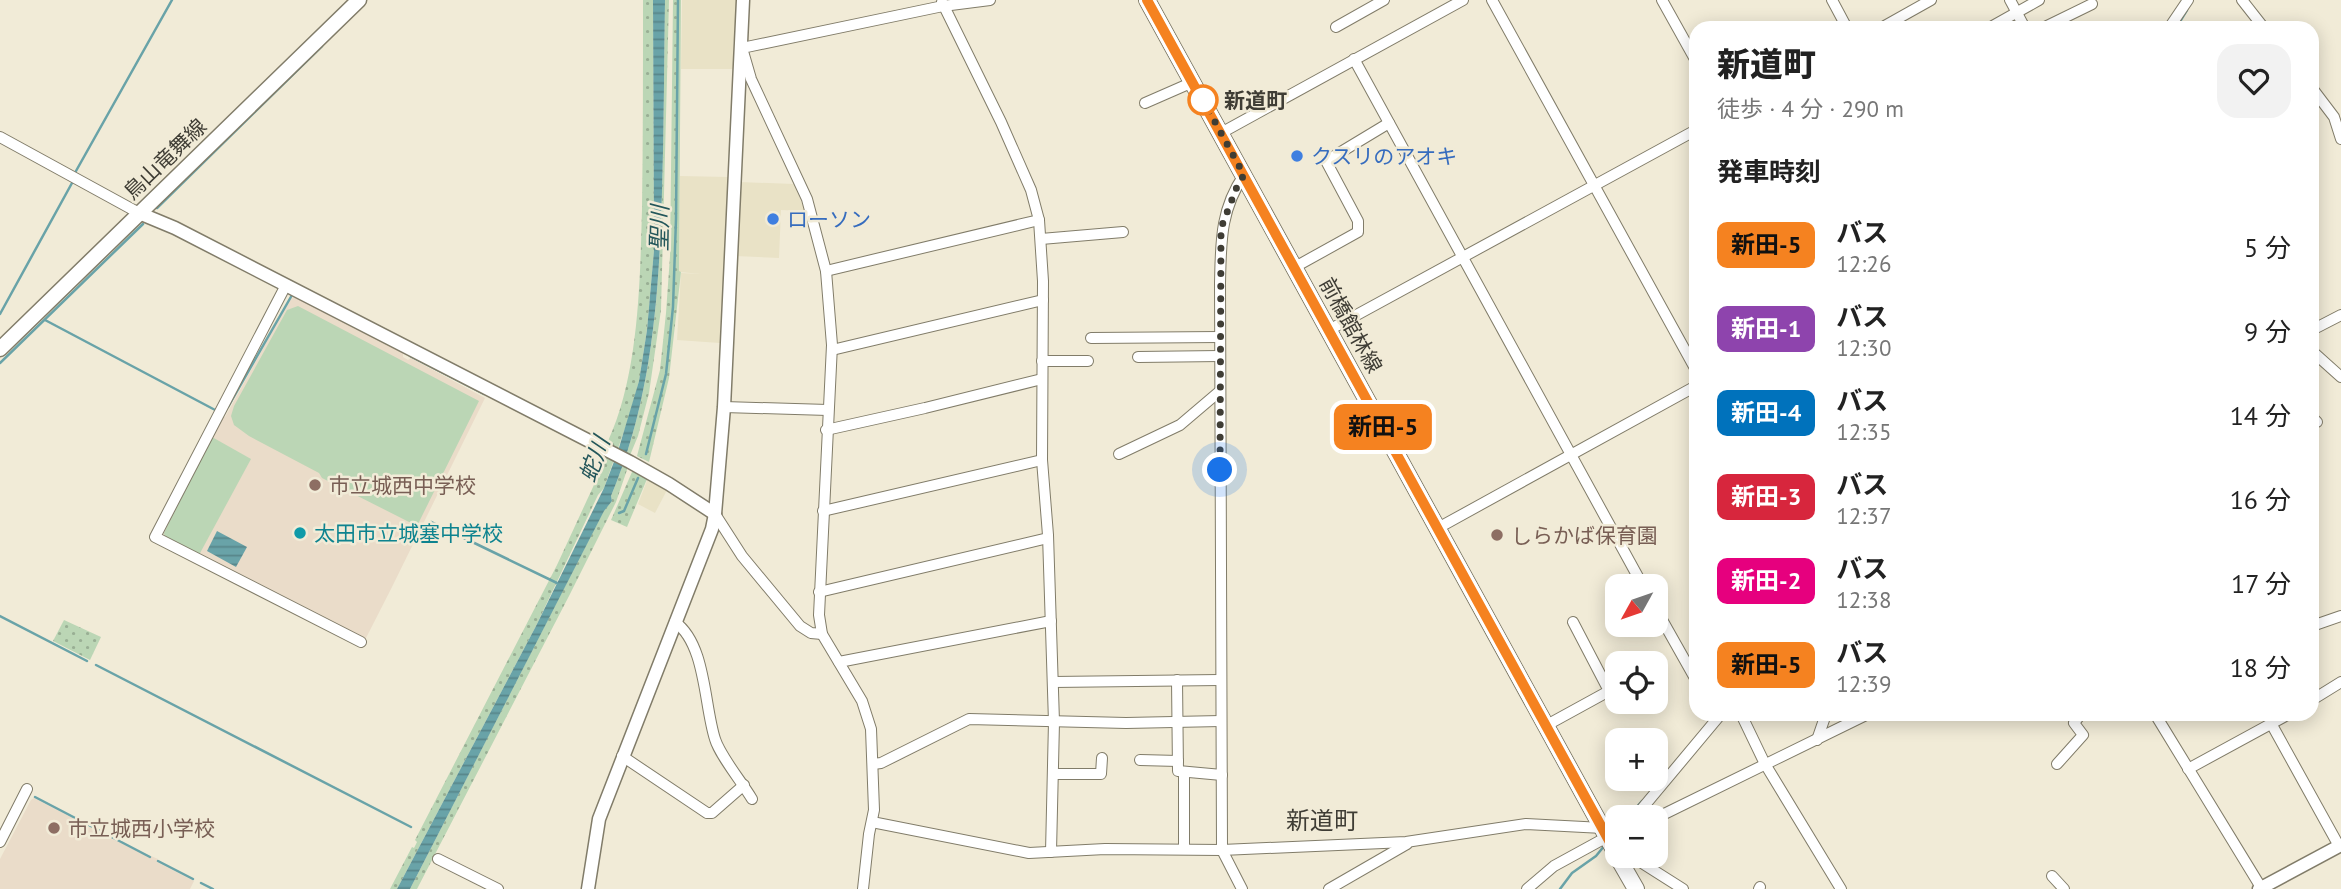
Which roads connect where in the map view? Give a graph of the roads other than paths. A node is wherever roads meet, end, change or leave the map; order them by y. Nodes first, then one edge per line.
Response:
1 (359, 0) edge
2 (743, 0) edge
3 (990, 0) edge
4 (1147, 0) edge
5 (1384, 0) edge
6 (1463, 0) edge
7 (1492, 0) edge
8 (1662, 0) edge
9 (1832, 0) edge
10 (1931, 0) edge
11 (2010, 0) edge
12 (2039, 0) edge
13 (2188, 0) edge
14 (2242, 0) edge
15 (942, 3) edge
16 (2092, 4) dead end
17 (2017, 12) junction
18 (1843, 21) edge
19 (1894, 21) edge
20 (2001, 21) edge
21 (2022, 21) edge
22 (2057, 21) edge
23 (2174, 21) edge
24 (2258, 21) edge
25 (1336, 27) dead end
26 (742, 48) junction
27 (1689, 48) edge
28 (1354, 59) junction
29 (1194, 82) junction
30 (2319, 97) edge
31 (1145, 103) dead end
32 (1389, 123) junction
33 (2340, 131) edge
34 (1221, 133) junction
35 (1689, 134) edge
36 (0, 137) edge
37 (1244, 175) junction
38 (1594, 185) junction
39 (139, 213) junction
40 (1038, 220) junction
41 (1123, 232) dead end
42 (1041, 239) junction
43 (1463, 257) junction
44 (1295, 267) junction
45 (827, 271) junction
46 (286, 285) junction
47 (1043, 300) junction
48 (2341, 315) edge
49 (2319, 326) edge
50 (1329, 330) junction
51 (1220, 337) junction
52 (1091, 338) dead end
53 (0, 349) edge
54 (832, 350) junction
55 (1220, 356) junction
56 (1138, 357) dead end
57 (1689, 357) edge
58 (2319, 357) edge
59 (1042, 361) junction
60 (1088, 361) dead end
61 (2341, 377) edge
62 (1042, 379) junction
63 (1689, 390) edge
64 (1220, 391) junction
65 (724, 407) junction
66 (828, 410) junction
67 (826, 430) junction
68 (1119, 454) dead end
69 (1572, 454) junction
70 (1042, 460) junction
71 (823, 511) junction
72 (715, 514) junction
73 (1438, 528) junction
74 (1048, 538) junction
75 (1637, 574) edge
76 (820, 592) junction
77 (2341, 616) edge
78 (1051, 621) junction
79 (675, 622) junction
80 (1573, 622) dead end
81 (2319, 624) edge
82 (1668, 630) edge
83 (822, 634) junction
84 (361, 642) dead end
85 (839, 662) junction
86 (1689, 668) edge
87 (1177, 680) junction
88 (1220, 680) junction
89 (1053, 682) junction
90 (2341, 682) edge
91 (2319, 696) edge
92 (1221, 721) junction
93 (1713, 721) edge
94 (1744, 721) edge
95 (1824, 721) edge
96 (1854, 721) edge
97 (2076, 721) edge
98 (2164, 721) edge
99 (2277, 721) edge
100 (1054, 722) junction
101 (1177, 723) junction
102 (2272, 724) junction
103 (1548, 725) junction
104 (1817, 740) junction
105 (622, 756) junction
106 (1102, 758) dead end
107 (1140, 760) dead end
108 (1178, 761) junction
109 (873, 764) junction
110 (1765, 764) junction
111 (2057, 764) dead end
112 (2188, 769) junction
113 (1184, 772) junction
114 (1053, 774) junction
115 (1222, 775) junction
116 (744, 785) junction
117 (27, 789) dead end
118 (752, 799) dead end
119 (1645, 805) edge
120 (1668, 812) edge
121 (872, 822) junction
122 (1605, 828) edge
123 (1605, 841) edge
124 (0, 842) edge
125 (1412, 842) junction
126 (1605, 846) edge
127 (2340, 846) edge
128 (1184, 849) junction
129 (1222, 850) junction
130 (1051, 852) junction
131 (438, 859) dead end
132 (1626, 868) edge
133 (1650, 868) edge
134 (2052, 876) dead end
135 (2261, 888) edge
136 (498, 889) edge
137 (588, 889) edge
138 (863, 889) edge
139 (1242, 889) edge
140 (1329, 889) edge
141 (1527, 889) edge
142 (1636, 889) edge
143 (1683, 889) edge
144 (1841, 889) edge
145 (2064, 889) edge

1 - 39 main road, 鳥山竜舞線
2 - 26 street
3 - 15 street
4 - 29 main road, 前橋館林線
5 - 25 street
6 - 28 street
7 - 38 street
8 - 27 street
9 - 18 street
10 - 19 street
11 - 17 street
12 - 17 street
13 - 23 street
14 - 24 street
15 - 26 street
15 - 40 street
16 - 22 street
17 - 20 street
17 - 21 street
26 - 45 street
26 - 65 street
28 - 32 street
28 - 34 street
29 - 31 street
29 - 34 main road, 前橋館林線
30 - 33 street
32 - 43 street
32 - 44 street
34 - 37 main road, 前橋館林線
35 - 38 street
36 - 39 street
37 - 44 main road, 前橋館林線
37 - 51 street
38 - 43 street
38 - 57 street
39 - 46 street
39 - 53 main road, 鳥山竜舞線
40 - 42 street
40 - 45 street
41 - 42 street
42 - 47 street
43 - 50 street
43 - 69 street
44 - 50 main road, 前橋館林線
45 - 54 street
46 - 72 street
46 - 84 street
47 - 54 street
47 - 59 street
48 - 49 street
50 - 73 main road, 前橋館林線
51 - 52 street
51 - 55 street
54 - 66 street
55 - 56 street
55 - 64 street
58 - 61 street
59 - 60 street
59 - 62 street
62 - 67 street
62 - 70 street
63 - 69 street
64 - 68 street
64 - 88 street
65 - 66 street
65 - 72 street
66 - 67 street
67 - 71 street
69 - 73 street
69 - 75 street
70 - 71 street
70 - 74 street
71 - 76 street
72 - 79 street
72 - 83 street
73 - 103 main road, 前橋館林線
74 - 76 street
74 - 78 street
76 - 83 street
77 - 81 street
78 - 85 street
78 - 89 street
79 - 105 street
79 - 116 street
80 - 103 street
82 - 86 street
83 - 85 street
85 - 109 street
87 - 88 street
87 - 89 street
87 - 101 street
88 - 92 street
89 - 100 street
90 - 91 street
92 - 101 street
92 - 115 street
93 - 119 street
94 - 110 street
95 - 104 street
96 - 104 street
97 - 111 street
98 - 112 street
99 - 102 street
100 - 101 street
100 - 109 street
100 - 114 street
101 - 108 street
102 - 112 street
102 - 127 street
103 - 122 main road, 前橋館林線
104 - 110 street
105 - 116 street
105 - 137 street
106 - 114 street
107 - 108 street
108 - 113 street
109 - 121 street
110 - 120 street
110 - 144 street
112 - 135 street
113 - 115 street
113 - 128 street
114 - 130 street
115 - 129 street
116 - 118 street
117 - 124 street
121 - 130 street
121 - 138 street
123 - 125 street
125 - 129 street
125 - 140 street
126 - 141 street
127 - 135 street
128 - 129 street
128 - 130 street
129 - 139 street
131 - 136 street
132 - 142 main road, 前橋館林線
133 - 143 street
134 - 145 street

